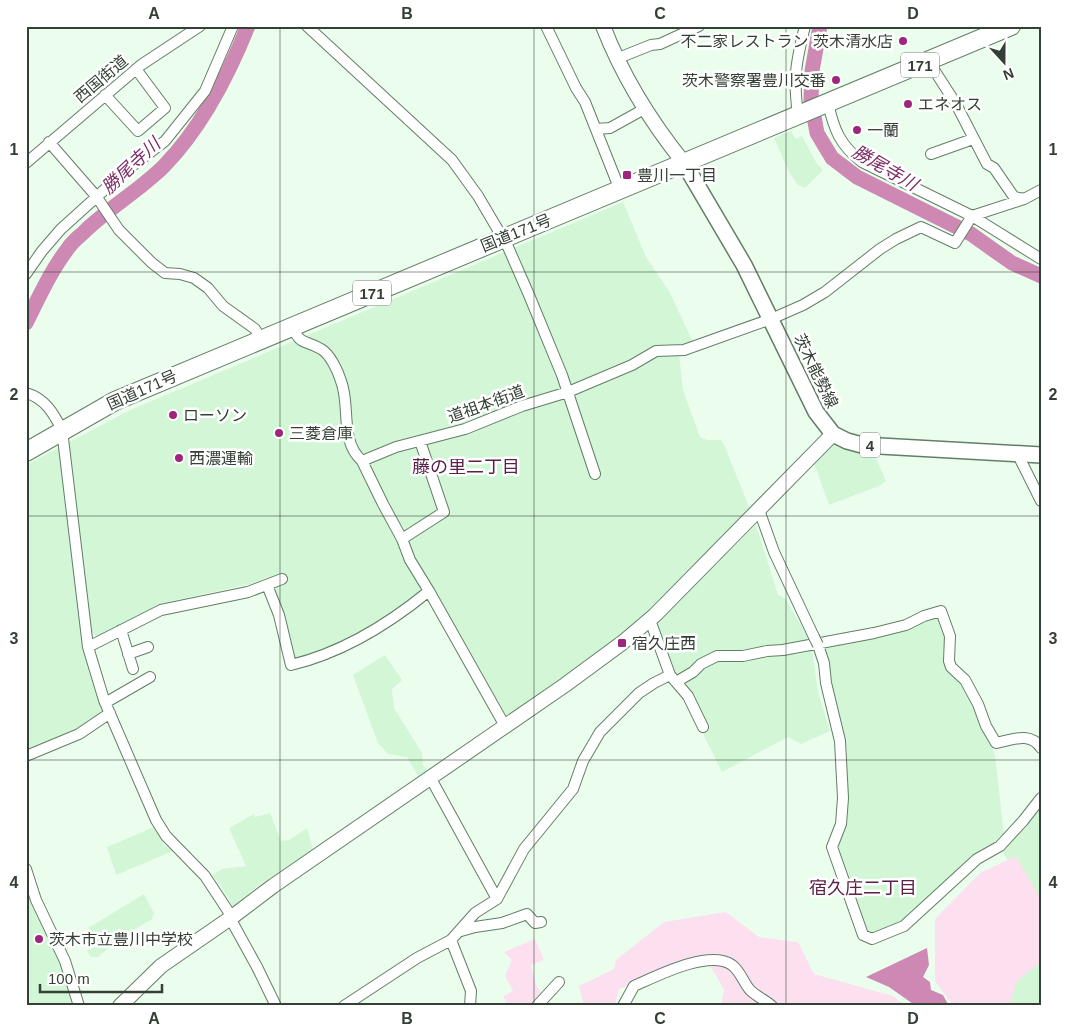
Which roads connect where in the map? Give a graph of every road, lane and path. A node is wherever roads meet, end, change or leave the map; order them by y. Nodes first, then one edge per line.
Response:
1 (200, 26) edge
2 (233, 26) edge
3 (307, 26) edge
4 (546, 26) edge
5 (603, 26) edge
6 (699, 26) edge
7 (805, 26) edge
8 (1011, 26) edge
9 (616, 59) junction
10 (929, 62) junction
11 (136, 69) junction
12 (105, 94) junction
13 (828, 103) junction
14 (646, 108) junction
15 (798, 115) junction
16 (596, 129) junction
17 (973, 139) junction
18 (49, 142) junction
19 (931, 154) dead end
20 (26, 163) edge
21 (684, 163) junction
22 (620, 190) junction
23 (1041, 190) edge
24 (96, 196) junction
25 (1024, 199) junction
26 (972, 216) junction
27 (503, 238) junction
28 (1041, 259) edge
29 (26, 274) edge
30 (771, 319) junction
31 (292, 326) junction
32 (261, 340) junction
33 (568, 392) junction
34 (26, 393) edge
35 (62, 430) junction
36 (832, 434) junction
37 (420, 441) junction
38 (26, 452) edge
39 (1017, 453) junction
40 (1041, 454) edge
41 (362, 461) junction
42 (595, 474) dead end
43 (1041, 501) edge
44 (759, 510) junction
45 (402, 539) junction
46 (282, 579) dead end
47 (267, 585) junction
48 (429, 590) junction
49 (650, 620) junction
50 (121, 630) junction
51 (88, 647) junction
52 (148, 647) dead end
53 (128, 654) junction
54 (133, 669) dead end
55 (150, 677) dead end
56 (673, 679) junction
57 (106, 703) junction
58 (110, 713) junction
59 (505, 726) junction
60 (703, 727) dead end
61 (1041, 748) edge
62 (26, 756) edge
63 (430, 777) junction
64 (1041, 798) edge
65 (26, 869) edge
66 (497, 899) junction
67 (231, 917) junction
68 (541, 922) dead end
69 (459, 931) junction
70 (451, 940) junction
71 (559, 982) dead end
72 (79, 1006) edge
73 (120, 1006) edge
74 (276, 1006) edge
75 (344, 1006) edge
76 (470, 1006) edge
77 (537, 1006) edge
78 (623, 1006) edge
79 (772, 1006) edge

1 - 11 street, 西国街道
2 - 24 street
3 - 27 street
4 - 16 street
5 - 9 street
6 - 9 street
7 - 15 street
8 - 10 highway, 国道171号 / 171
9 - 14 street
10 - 13 highway, 国道171号 / 171
10 - 17 street
11 - 12 street, 西国街道
11 - 12 street
12 - 18 street, 西国街道
13 - 15 highway, 国道171号 / 171
13 - 26 street
14 - 16 street
14 - 21 street
15 - 21 highway, 国道171号 / 171
16 - 22 street
17 - 19 street
17 - 25 street
18 - 20 street, 西国街道
18 - 24 street
21 - 22 highway, 国道171号 / 171
21 - 30 main road, 茨木能勢線
22 - 27 highway, 国道171号 / 171
23 - 25 street
24 - 29 street
24 - 32 street
25 - 26 street
26 - 28 street
26 - 30 street, 道祖本街道
27 - 31 highway, 国道171号 / 171
27 - 33 street
30 - 33 street, 道祖本街道
30 - 36 main road, 茨木能勢線
31 - 32 highway, 国道171号 / 171
31 - 41 street
32 - 35 highway, 国道171号 / 171
33 - 37 street, 道祖本街道
33 - 42 street
34 - 35 street
35 - 38 highway, 国道171号 / 171
35 - 51 street
36 - 39 main road, 4
36 - 44 street
37 - 41 street, 道祖本街道
37 - 45 street
39 - 40 main road, 4
39 - 43 street
41 - 45 street
44 - 49 street
44 - 64 street
45 - 48 street
46 - 47 street
47 - 48 street
47 - 50 street
48 - 59 street
49 - 56 street
49 - 59 street
50 - 51 street
50 - 53 street
51 - 57 street
52 - 53 street
53 - 54 street
55 - 57 street
56 - 60 street
56 - 61 street
56 - 66 street
57 - 58 street
58 - 62 street
58 - 67 street
59 - 63 street
63 - 66 street
63 - 67 street
65 - 72 street
66 - 69 street
67 - 73 street
67 - 74 street
68 - 69 street
69 - 70 street
70 - 75 street
70 - 76 street
71 - 77 street
78 - 79 street

